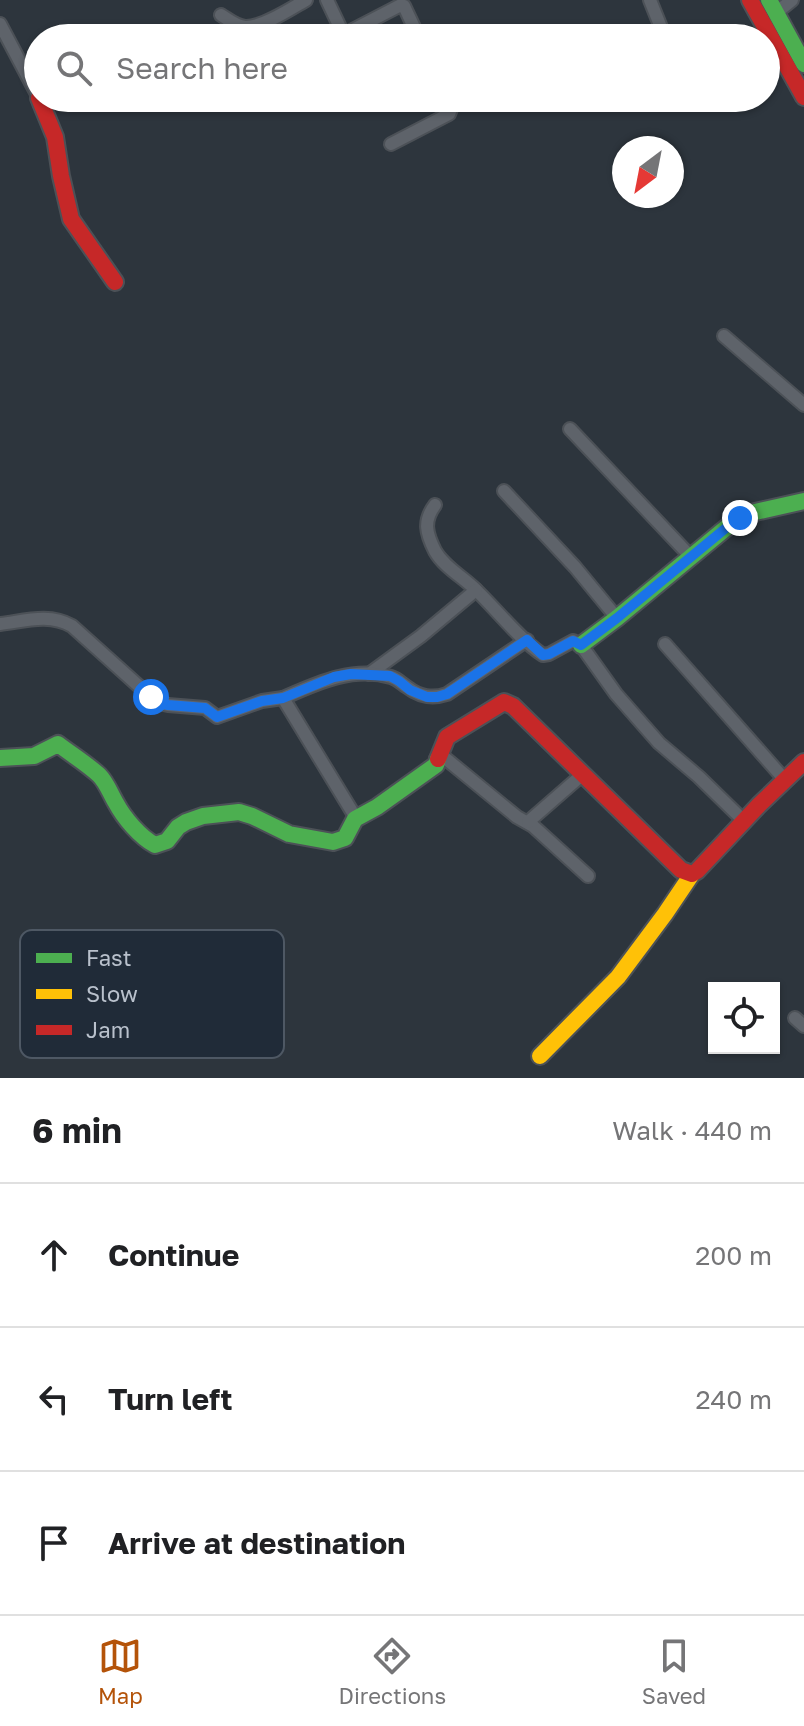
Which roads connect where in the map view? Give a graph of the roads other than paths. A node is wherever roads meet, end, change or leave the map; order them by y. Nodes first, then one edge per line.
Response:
1 (306, 0) edge
2 (327, 0) edge
3 (650, 0) edge
4 (750, 0) edge
5 (792, 0) edge
6 (772, 6) edge
7 (221, 15) dead end
8 (0, 24) edge
9 (236, 24) edge
10 (257, 24) edge
11 (338, 24) edge
12 (366, 24) edge
13 (412, 24) edge
14 (660, 24) edge
15 (763, 24) edge
16 (780, 53) edge
17 (782, 57) joint
18 (804, 64) edge
19 (24, 69) edge
20 (804, 97) edge
21 (45, 112) edge
22 (450, 112) edge
23 (391, 144) dead end
24 (115, 282) dead end
25 (724, 336) dead end
26 (804, 405) edge
27 (570, 429) dead end
28 (504, 491) dead end
29 (804, 501) edge
30 (435, 505) dead end
31 (691, 557) junction
32 (476, 590) junction
33 (617, 618) junction
34 (0, 624) edge
35 (527, 640) junction
36 (665, 644) dead end
37 (581, 645) junction
38 (369, 674) junction
39 (283, 698) junction
40 (440, 754) junction
41 (0, 758) edge
42 (804, 762) edge
43 (583, 774) junction
44 (785, 780) junction
45 (356, 818) junction
46 (744, 821) junction
47 (528, 822) junction
48 (692, 874) junction
49 (588, 876) dead end
50 (540, 1056) dead end

1 - 10 street
2 - 11 street
3 - 14 street
4 - 15 street
5 - 6 street
6 - 18 street
7 - 9 street
8 - 19 street
12 - 13 street
16 - 17 street
17 - 20 street
21 - 24 street
22 - 23 street
25 - 26 street
27 - 31 street
28 - 33 street
29 - 31 street
30 - 32 street
31 - 33 street
32 - 35 street
32 - 38 street
33 - 37 street
34 - 39 street
35 - 37 street
35 - 38 street
36 - 44 street
37 - 46 street
38 - 39 street
39 - 45 street
40 - 43 street
40 - 45 street
40 - 47 street
41 - 45 street
42 - 44 street
43 - 47 street
43 - 48 street
44 - 46 street
46 - 48 street
47 - 49 street
48 - 50 street

